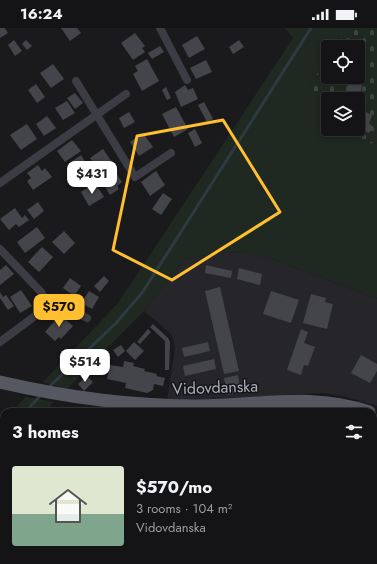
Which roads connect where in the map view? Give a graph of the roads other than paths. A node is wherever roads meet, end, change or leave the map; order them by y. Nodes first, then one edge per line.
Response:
1 (160, 28) edge
2 (188, 80) dead end
3 (76, 81) dead end
4 (126, 94) dead end
5 (96, 114) junction
6 (170, 153) dead end
7 (0, 183) edge
8 (0, 249) edge
9 (46, 300) junction
10 (87, 318) dead end
11 (0, 342) edge
12 (0, 382) edge
13 (188, 408) edge
14 (213, 408) edge
15 (357, 408) edge

1 - 2 street
3 - 5 street
4 - 5 street
5 - 6 street
5 - 7 street
8 - 9 street
9 - 10 street
9 - 11 street
12 - 13 main road, Vidovdanska
14 - 15 main road, Vidovdanska

